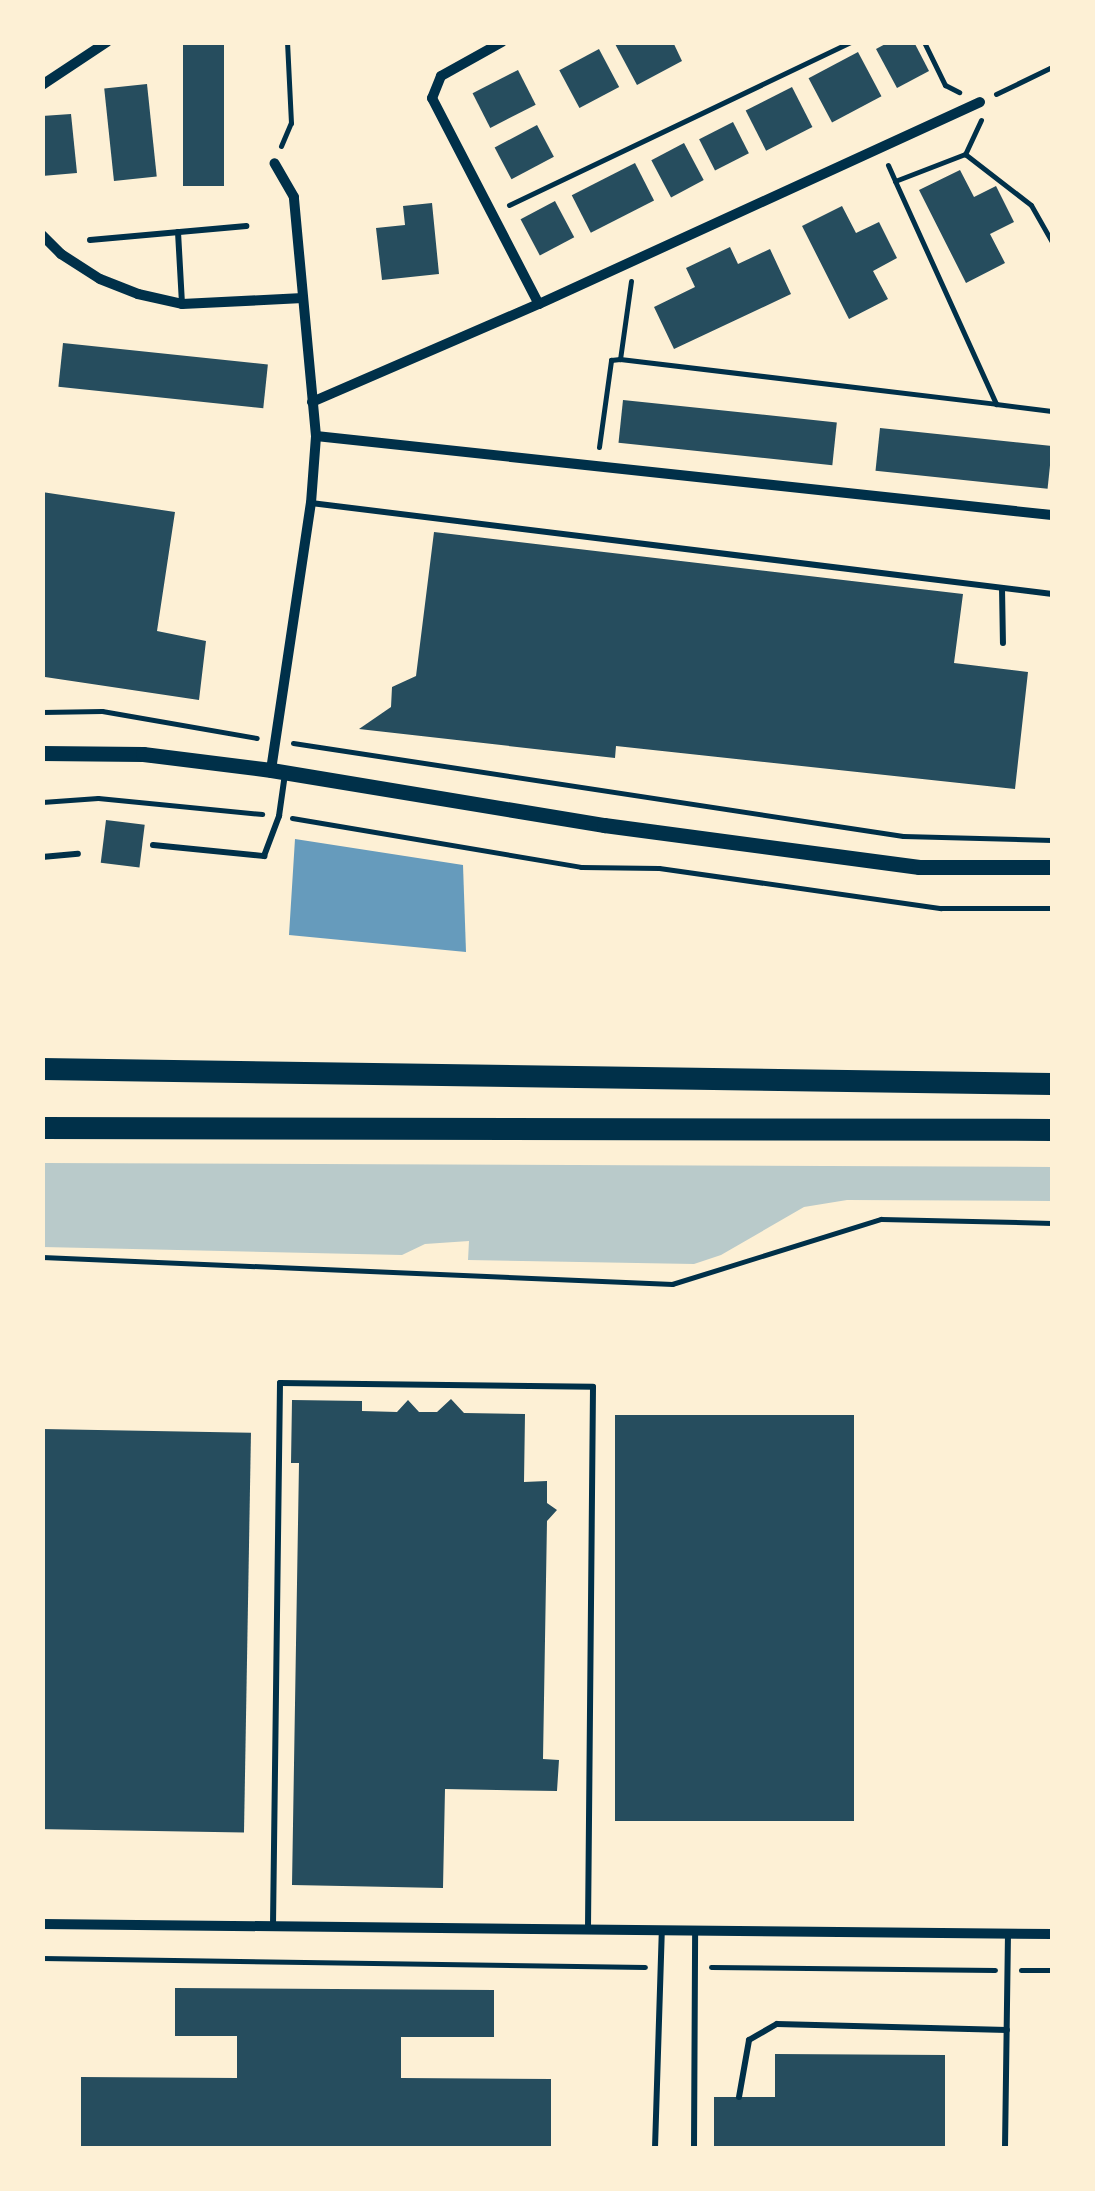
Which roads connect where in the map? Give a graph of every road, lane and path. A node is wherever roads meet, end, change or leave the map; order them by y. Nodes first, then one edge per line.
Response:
1 (107, 42) edge
2 (287, 42) edge
3 (502, 42) edge
4 (851, 42) edge
5 (924, 42) edge
6 (1052, 66) edge
7 (42, 85) edge
8 (980, 102) junction
9 (965, 154) junction
10 (274, 163) joint
11 (874, 166) dead end
12 (895, 181) junction
13 (493, 212) junction
14 (246, 226) dead end
15 (178, 232) junction
16 (42, 235) edge
17 (90, 240) dead end
18 (1052, 242) edge
19 (631, 281) dead end
20 (303, 298) junction
21 (182, 304) junction
22 (539, 304) junction
23 (620, 359) junction
24 (312, 402) junction
25 (996, 404) junction
26 (1052, 411) edge
27 (316, 436) junction
28 (618, 451) dead end
29 (311, 503) junction
30 (1052, 516) edge
31 (1002, 588) junction
32 (1052, 594) edge
33 (1003, 643) dead end
34 (42, 712) edge
35 (276, 741) junction
36 (42, 753) edge
37 (278, 772) junction
38 (42, 802) edge
39 (279, 816) junction
40 (1052, 840) edge
41 (154, 845) dead end
42 (78, 854) dead end
43 (42, 856) edge
44 (1052, 866) edge
45 (1052, 908) edge
46 (42, 1069) edge
47 (1052, 1084) edge
48 (42, 1128) edge
49 (1052, 1130) edge
50 (1052, 1223) edge
51 (42, 1257) edge
52 (42, 1924) edge
53 (273, 1925) junction
54 (588, 1928) junction
55 (662, 1928) junction
56 (695, 1928) junction
57 (1008, 1933) junction
58 (1052, 1934) edge
59 (42, 1958) edge
60 (661, 1967) junction
61 (695, 1967) junction
62 (1008, 1970) junction
63 (1052, 1970) edge
64 (1007, 2030) junction
65 (739, 2097) dead end
66 (656, 2148) edge
67 (694, 2148) edge
68 (1005, 2148) edge

1 - 7 street
2 - 10 path
3 - 13 street
4 - 13 path
5 - 8 path
6 - 8 path
8 - 9 path
8 - 22 street
9 - 12 path
9 - 18 path
10 - 20 street
11 - 12 path
12 - 25 path
13 - 22 street
14 - 15 lane
15 - 17 lane
15 - 21 lane
16 - 21 street
19 - 23 path
20 - 21 street
20 - 24 street
22 - 24 street
23 - 25 path
23 - 28 path
24 - 27 street
25 - 26 path
27 - 29 street
27 - 30 street
29 - 31 lane
29 - 35 street
31 - 32 lane
31 - 33 lane
34 - 35 path
35 - 37 street
35 - 40 path
36 - 37 street
37 - 39 lane
37 - 44 street
38 - 39 path
39 - 41 lane
39 - 45 path
42 - 43 lane
46 - 47 highway
48 - 49 highway
50 - 51 path
52 - 53 street
53 - 54 street
53 - 54 lane
54 - 55 street
55 - 56 street
55 - 60 lane
56 - 57 street
56 - 61 lane
57 - 58 street
57 - 62 lane
59 - 60 path
60 - 66 lane
61 - 62 path
61 - 67 lane
62 - 63 path
62 - 64 lane
64 - 65 lane
64 - 68 lane

